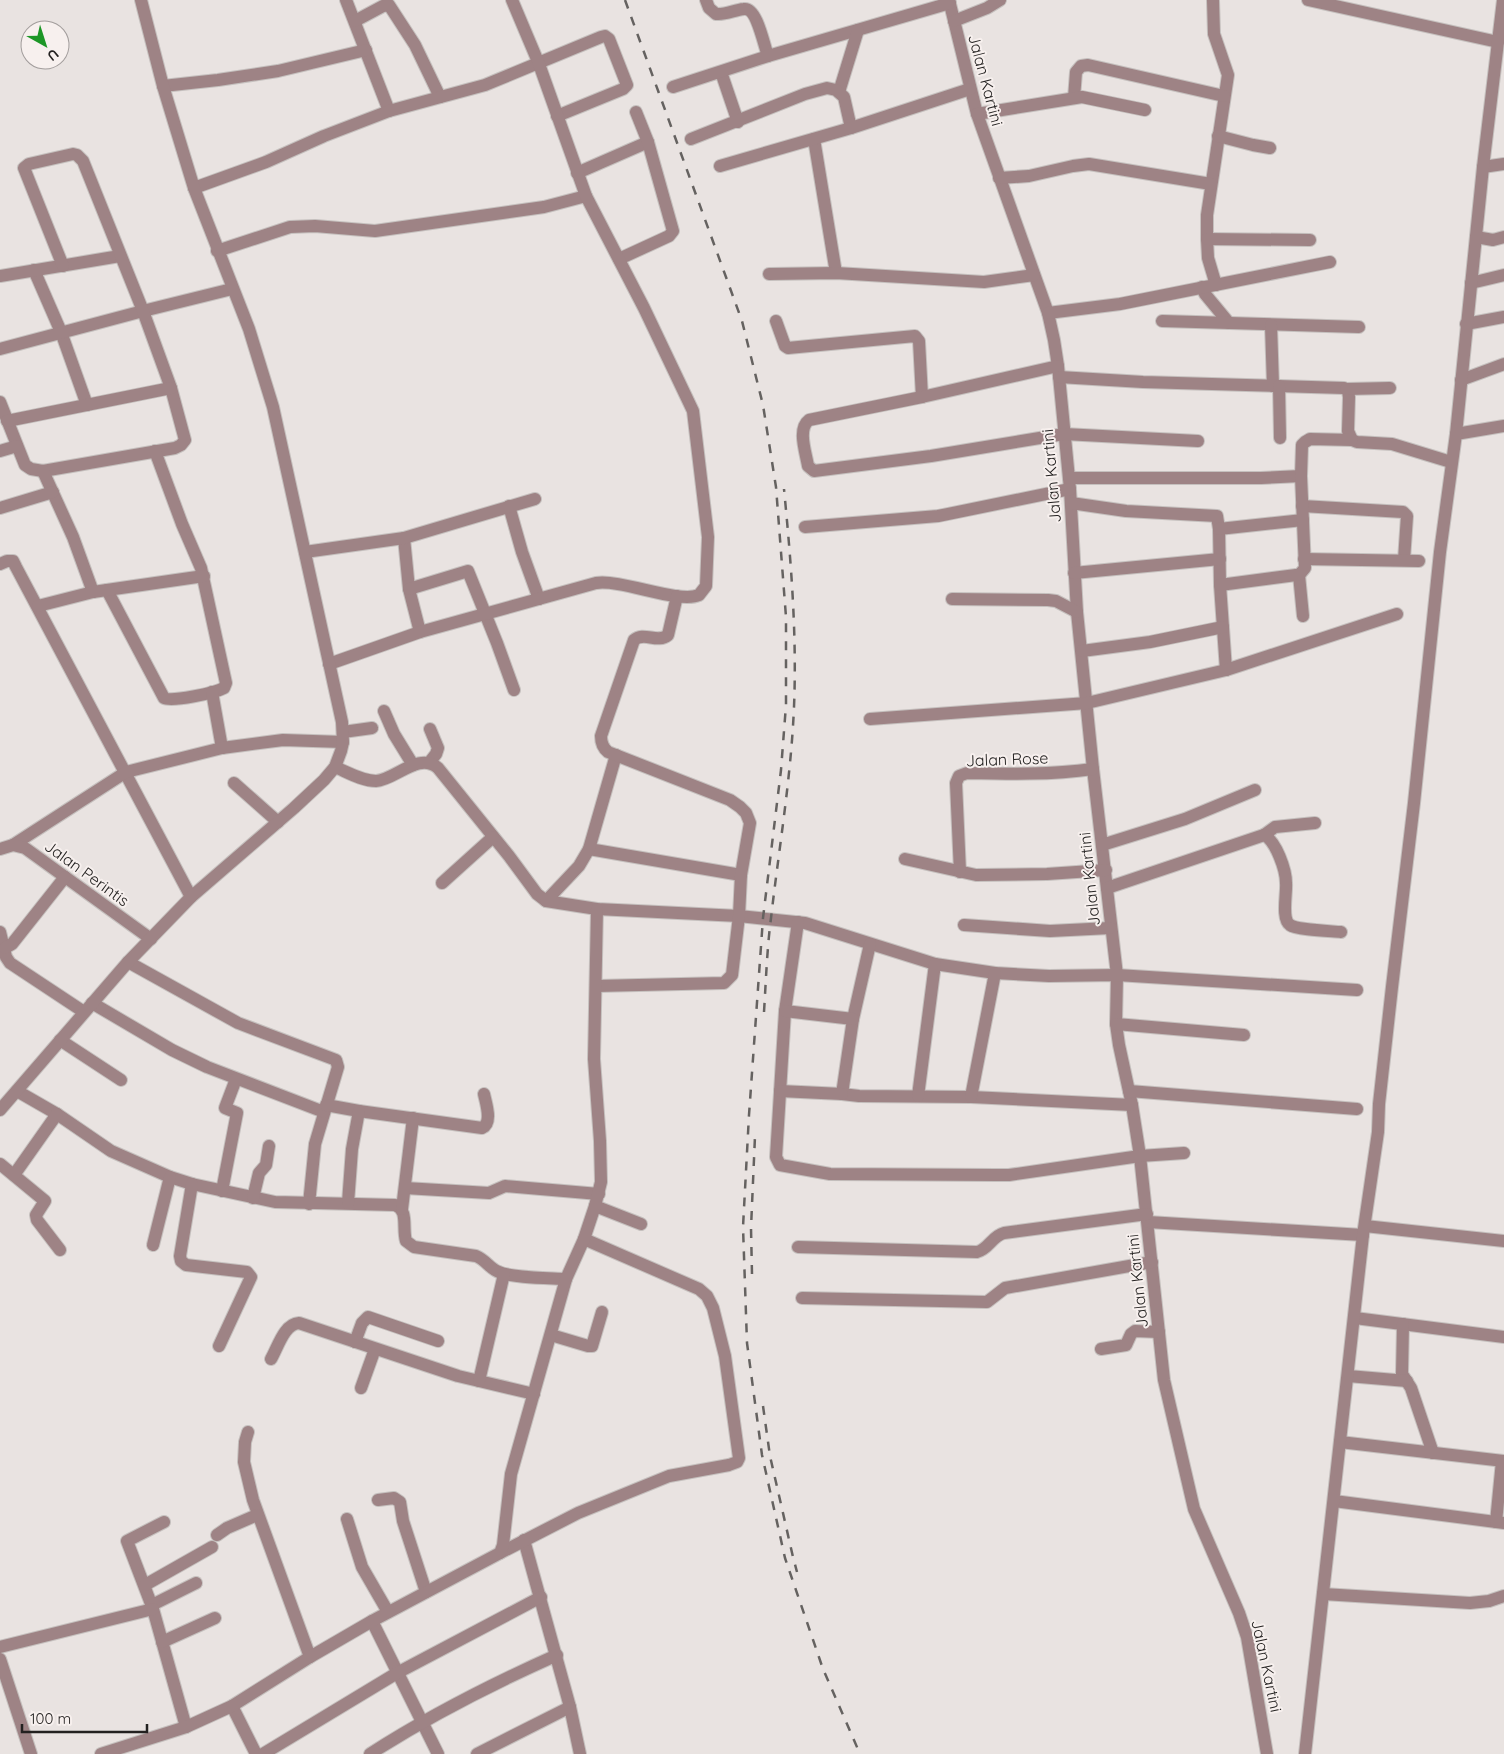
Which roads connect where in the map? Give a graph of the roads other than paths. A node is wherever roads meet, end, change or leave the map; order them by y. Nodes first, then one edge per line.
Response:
1 (141, 0) edge
2 (346, 0) edge
3 (512, 0) edge
4 (706, 0) edge
5 (1000, 0) edge
6 (1213, 0) edge
7 (1308, 0) edge
8 (1503, 0) edge
9 (950, 2) edge
10 (355, 21) junction
11 (954, 21) junction
12 (858, 30) junction
13 (1498, 42) junction
14 (366, 50) junction
15 (768, 56) junction
16 (539, 64) junction
17 (721, 72) junction
18 (163, 86) junction
19 (673, 87) dead end
20 (970, 89) junction
21 (839, 92) junction
22 (1224, 96) junction
23 (1498, 96) edge
24 (440, 98) junction
25 (1074, 98) junction
26 (1145, 110) dead end
27 (389, 111) junction
28 (636, 112) dead end
29 (977, 114) junction
30 (557, 116) junction
31 (738, 122) junction
32 (851, 128) junction
33 (1218, 136) junction
34 (692, 139) dead end
35 (814, 139) junction
36 (648, 142) junction
37 (1270, 148) dead end
38 (1504, 164) edge
39 (720, 166) dead end
40 (1483, 167) junction
41 (578, 173) junction
42 (999, 178) junction
43 (1211, 184) junction
44 (194, 188) junction
45 (586, 196) junction
46 (1476, 237) junction
47 (1504, 237) edge
48 (1206, 239) junction
49 (1310, 240) dead end
50 (217, 250) junction
51 (120, 256) junction
52 (619, 259) junction
53 (1330, 262) dead end
54 (63, 266) junction
55 (34, 270) junction
56 (836, 273) junction
57 (769, 274) dead end
58 (1034, 275) junction
59 (1504, 275) edge
60 (0, 276) edge
61 (1471, 283) junction
62 (1216, 285) junction
63 (1202, 287) junction
64 (232, 289) junction
65 (142, 311) junction
66 (1048, 313) junction
67 (1504, 317) edge
68 (776, 321) dead end
69 (1162, 321) dead end
70 (1229, 323) junction
71 (1271, 324) junction
72 (1466, 324) junction
73 (1359, 327) dead end
74 (61, 332) junction
75 (0, 348) edge
76 (1504, 364) edge
77 (1058, 372) junction
78 (1461, 380) junction
79 (1276, 386) junction
80 (171, 388) junction
81 (1390, 388) dead end
82 (1346, 389) junction
83 (922, 398) junction
84 (0, 402) edge
85 (87, 405) junction
86 (7, 421) junction
87 (1504, 426) edge
88 (1064, 434) junction
89 (1456, 434) junction
90 (1280, 438) dead end
91 (1198, 440) dead end
92 (1352, 440) junction
93 (16, 446) junction
94 (0, 451) edge
95 (155, 451) junction
96 (1451, 462) junction
97 (43, 470) junction
98 (1302, 476) junction
99 (1069, 484) junction
100 (53, 492) junction
101 (535, 499) dead end
102 (1071, 503) junction
103 (509, 506) junction
104 (1302, 506) junction
105 (0, 508) edge
106 (1303, 520) junction
107 (805, 527) dead end
108 (1219, 528) junction
109 (404, 538) junction
110 (305, 552) junction
111 (1220, 559) junction
112 (1304, 559) junction
113 (1404, 560) junction
114 (1419, 561) dead end
115 (0, 564) edge
116 (1074, 573) junction
117 (1299, 575) junction
118 (204, 576) junction
119 (1220, 585) junction
120 (409, 589) junction
121 (107, 590) junction
122 (93, 592) junction
123 (677, 596) junction
124 (539, 599) junction
125 (952, 600) dead end
126 (38, 606) junction
127 (1077, 612) junction
128 (486, 614) junction
129 (1397, 614) dead end
130 (1303, 616) dead end
131 (1223, 627) junction
132 (420, 632) junction
133 (1082, 651) junction
134 (329, 664) junction
135 (1226, 670) junction
136 (514, 690) dead end
137 (212, 692) junction
138 (1086, 703) junction
139 (384, 710) dead end
140 (870, 719) dead end
141 (372, 728) dead end
142 (430, 729) dead end
143 (343, 737) junction
144 (222, 748) junction
145 (616, 754) junction
146 (429, 762) junction
147 (413, 765) junction
148 (335, 767) junction
149 (1093, 769) junction
150 (126, 772) junction
151 (234, 783) dead end
152 (1255, 790) dead end
153 (278, 822) junction
154 (1315, 823) dead end
155 (1264, 835) junction
156 (493, 836) junction
157 (13, 845) junction
158 (1102, 845) junction
159 (0, 849) edge
160 (589, 849) junction
161 (905, 859) dead end
162 (1106, 870) junction
163 (960, 872) junction
164 (741, 875) junction
165 (65, 877) junction
166 (442, 883) dead end
167 (1107, 888) junction
168 (191, 897) junction
169 (546, 901) junction
170 (597, 910) junction
171 (740, 916) junction
172 (798, 922) junction
173 (964, 925) dead end
174 (1110, 928) junction
175 (0, 932) edge
176 (1341, 932) dead end
177 (151, 939) junction
178 (870, 944) junction
179 (5, 948) junction
180 (128, 962) junction
181 (934, 964) junction
182 (996, 973) junction
183 (1117, 975) junction
184 (596, 986) junction
185 (1357, 990) dead end
186 (88, 1008) junction
187 (785, 1011) junction
188 (854, 1019) junction
189 (1116, 1024) junction
190 (1244, 1035) dead end
191 (60, 1040) junction
192 (236, 1078) junction
193 (121, 1080) dead end
194 (17, 1091) junction
195 (780, 1091) junction
196 (1129, 1091) junction
197 (484, 1094) dead end
198 (842, 1094) junction
199 (918, 1096) junction
200 (971, 1098) junction
201 (1132, 1105) junction
202 (325, 1108) junction
203 (1357, 1108) dead end
204 (0, 1110) edge
205 (359, 1111) junction
206 (57, 1114) junction
207 (413, 1118) junction
208 (269, 1146) dead end
209 (1184, 1154) dead end
210 (1140, 1156) junction
211 (0, 1164) edge
212 (14, 1174) junction
213 (170, 1177) junction
214 (192, 1184) junction
215 (405, 1188) junction
216 (222, 1191) junction
217 (253, 1198) junction
218 (597, 1200) junction
219 (348, 1203) junction
220 (309, 1204) junction
221 (402, 1209) junction
222 (1147, 1218) junction
223 (641, 1224) dead end
224 (1364, 1231) junction
225 (584, 1239) junction
226 (1504, 1241) edge
227 (154, 1245) dead end
228 (798, 1247) dead end
229 (60, 1250) dead end
230 (1152, 1262) junction
231 (504, 1274) junction
232 (566, 1279) junction
233 (802, 1298) dead end
234 (602, 1312) dead end
235 (1354, 1318) junction
236 (1403, 1324) junction
237 (1159, 1332) junction
238 (551, 1335) junction
239 (1504, 1337) edge
240 (438, 1341) dead end
241 (354, 1342) junction
242 (219, 1346) dead end
243 (375, 1349) junction
244 (1100, 1350) dead end
245 (271, 1359) dead end
246 (1348, 1376) junction
247 (479, 1381) junction
248 (1407, 1381) junction
249 (361, 1388) dead end
250 (534, 1394) junction
251 (248, 1432) dead end
252 (1340, 1442) junction
253 (1433, 1453) junction
254 (1503, 1461) edge
255 (378, 1500) dead end
256 (1334, 1501) junction
257 (258, 1515) junction
258 (347, 1519) dead end
259 (164, 1522) dead end
260 (1500, 1523) edge
261 (524, 1540) junction
262 (500, 1553) junction
263 (196, 1583) dead end
264 (145, 1584) junction
265 (426, 1592) junction
266 (1323, 1594) junction
267 (1504, 1596) edge
268 (541, 1597) junction
269 (152, 1607) junction
270 (388, 1612) junction
271 (216, 1618) dead end
272 (372, 1621) junction
273 (162, 1642) junction
274 (0, 1647) edge
275 (557, 1655) junction
276 (310, 1657) junction
277 (0, 1659) edge
278 (397, 1673) junction
279 (232, 1706) junction
280 (570, 1707) junction
281 (421, 1722) junction
282 (186, 1726) junction
283 (106, 1753) edge
284 (31, 1754) edge
285 (256, 1754) edge
286 (263, 1754) edge
287 (370, 1754) edge
288 (438, 1754) edge
289 (477, 1754) edge
290 (580, 1754) edge
291 (1267, 1754) edge
292 (1305, 1754) edge

1 - 18 street
2 - 10 street
3 - 16 street
4 - 15 street
5 - 11 street
6 - 22 street
7 - 13 street
8 - 13 street
9 - 11 street, Jalan Kartini
9 - 12 street
10 - 14 street
10 - 24 street
11 - 20 street, Jalan Kartini
12 - 15 street
12 - 21 street
13 - 23 street
14 - 18 street
14 - 27 street
15 - 17 street
16 - 24 street
16 - 30 street
16 - 30 street
17 - 19 street
17 - 31 street
18 - 44 street
20 - 29 street, Jalan Kartini
20 - 32 street
21 - 31 street
21 - 32 street
22 - 25 street
22 - 33 street
23 - 40 street
24 - 27 street
25 - 26 street
25 - 29 street
27 - 44 street
28 - 36 street
29 - 42 street, Jalan Kartini
30 - 41 street
31 - 34 street
32 - 35 street
33 - 37 street
33 - 43 street
35 - 39 street
35 - 56 street
36 - 41 street
36 - 52 street
38 - 40 street
40 - 46 street
41 - 45 street
42 - 43 street
42 - 58 street, Jalan Kartini
43 - 48 street
44 - 50 street
45 - 50 street
45 - 52 street
46 - 47 street
46 - 61 street
48 - 49 street
48 - 62 street
50 - 64 street
51 - 54 street
51 - 54 street
51 - 65 street
52 - 123 street
53 - 62 street
54 - 55 street
55 - 60 street
55 - 74 street
56 - 57 street
56 - 58 street
58 - 66 street, Jalan Kartini
59 - 61 street
61 - 72 street
62 - 63 street
63 - 66 street
63 - 70 street
64 - 65 street
64 - 110 street
65 - 74 street
65 - 80 street
66 - 77 street, Jalan Kartini
67 - 72 street
68 - 83 street
69 - 70 street
70 - 71 street
71 - 73 street
71 - 79 street
72 - 78 street
74 - 75 street
74 - 85 street
76 - 78 street
77 - 79 street
77 - 83 street
77 - 88 street, Jalan Kartini
78 - 89 street
79 - 82 street
79 - 90 street
80 - 85 street
80 - 95 street
81 - 82 street
82 - 92 street
83 - 88 street
84 - 86 street
85 - 86 street
86 - 93 street
87 - 89 street
88 - 91 street
88 - 99 street, Jalan Kartini
89 - 96 street
92 - 96 street
92 - 98 street
93 - 94 street
93 - 97 street
95 - 97 street
95 - 118 street
96 - 224 street
97 - 100 street
98 - 99 street
98 - 104 street
99 - 102 street, Jalan Kartini
99 - 107 street
100 - 105 street
100 - 122 street
101 - 103 street
102 - 108 street
102 - 116 street, Jalan Kartini
103 - 109 street
103 - 124 street
104 - 106 street
104 - 113 street
106 - 108 street
106 - 112 street
108 - 111 street
109 - 110 street
109 - 120 street
110 - 134 street
111 - 116 street
111 - 119 street
112 - 113 street
112 - 117 street
113 - 114 street
115 - 126 street
116 - 127 street, Jalan Kartini
117 - 119 street
117 - 130 street
118 - 121 street
118 - 137 street
119 - 131 street
120 - 128 street
120 - 132 street
121 - 122 street
121 - 137 street
122 - 126 street
123 - 124 street
123 - 145 street
124 - 128 street
125 - 127 street
126 - 150 street
127 - 133 street, Jalan Kartini
128 - 132 street
128 - 136 street
129 - 135 street
131 - 133 street
131 - 135 street
132 - 134 street
133 - 138 street, Jalan Kartini
134 - 143 street
135 - 138 street
137 - 144 street
138 - 140 street
138 - 149 street, Jalan Kartini
139 - 147 street
141 - 143 street
142 - 146 street
143 - 144 street
143 - 148 street
144 - 150 street
145 - 160 street
145 - 164 street
146 - 147 street
146 - 156 street
147 - 148 street
148 - 153 street
149 - 158 street, Jalan Kartini
149 - 163 street, Jalan Rose
150 - 157 street
150 - 168 street
151 - 153 street
152 - 158 street
153 - 168 street
154 - 155 street
155 - 167 street
155 - 176 street
156 - 166 street
156 - 169 street
157 - 159 street
157 - 165 street, Jalan Perintis
158 - 162 street, Jalan Kartini
160 - 164 street
160 - 169 street
161 - 163 street
162 - 163 street
162 - 167 street, Jalan Kartini
164 - 171 street
165 - 177 street, Jalan Perintis
165 - 179 street
167 - 174 street, Jalan Kartini
168 - 177 street
169 - 170 street
170 - 171 street
170 - 184 street
171 - 172 street
171 - 184 street
172 - 178 street
172 - 187 street
173 - 174 street
174 - 183 street, Jalan Kartini
175 - 179 street
177 - 180 street
178 - 181 street
178 - 188 street
179 - 186 street
180 - 186 street
180 - 202 street
181 - 182 street
181 - 199 street
182 - 183 street
182 - 200 street
183 - 185 street
183 - 189 street, Jalan Kartini
184 - 218 street
186 - 191 street
186 - 192 street
187 - 188 street
187 - 195 street
188 - 198 street
189 - 190 street
189 - 196 street, Jalan Kartini
191 - 193 street
191 - 194 street
192 - 202 street
192 - 216 street
194 - 204 street
194 - 206 street
195 - 198 street
195 - 210 street
196 - 201 street, Jalan Kartini
196 - 203 street
197 - 207 street
198 - 199 street
199 - 200 street
200 - 201 street
201 - 210 street, Jalan Kartini
202 - 205 street
202 - 220 street
205 - 207 street
205 - 219 street
206 - 212 street
206 - 213 street
207 - 215 street
208 - 217 street
209 - 210 street
210 - 222 street, Jalan Kartini
211 - 212 street
212 - 229 street
213 - 214 street
213 - 227 street
214 - 216 street
214 - 242 street
215 - 218 street
215 - 221 street
216 - 217 street
217 - 220 street
218 - 223 street
218 - 225 street
219 - 220 street
219 - 221 street
221 - 231 street
222 - 224 street
222 - 228 street
222 - 230 street, Jalan Kartini
224 - 226 street
224 - 235 street
225 - 232 street
225 - 261 street
230 - 233 street
230 - 237 street, Jalan Kartini
231 - 232 street
231 - 247 street
232 - 238 street
234 - 238 street
235 - 236 street
235 - 246 street
236 - 239 street
236 - 248 street
237 - 244 street
237 - 291 street, Jalan Kartini
238 - 250 street
240 - 241 street
241 - 243 street
241 - 245 street
243 - 247 street
243 - 249 street
246 - 248 street
246 - 252 street
247 - 250 street
248 - 253 street
250 - 262 street
251 - 257 street
252 - 253 street
252 - 256 street
253 - 254 street
254 - 260 street
255 - 265 street
256 - 260 street
256 - 266 street
257 - 264 street
257 - 276 street
258 - 270 street
259 - 264 street
261 - 262 street
261 - 268 street
262 - 265 street
263 - 269 street
264 - 269 street
265 - 270 street
266 - 267 street
266 - 292 street
268 - 275 street
268 - 278 street
269 - 273 street
269 - 274 street
270 - 272 street
271 - 273 street
272 - 276 street
272 - 278 street
273 - 282 street
275 - 280 street
275 - 281 street
276 - 279 street
277 - 284 street
278 - 281 street
278 - 286 street
279 - 282 street
279 - 285 street
280 - 289 street
280 - 290 street
281 - 287 street
281 - 288 street
282 - 283 street

